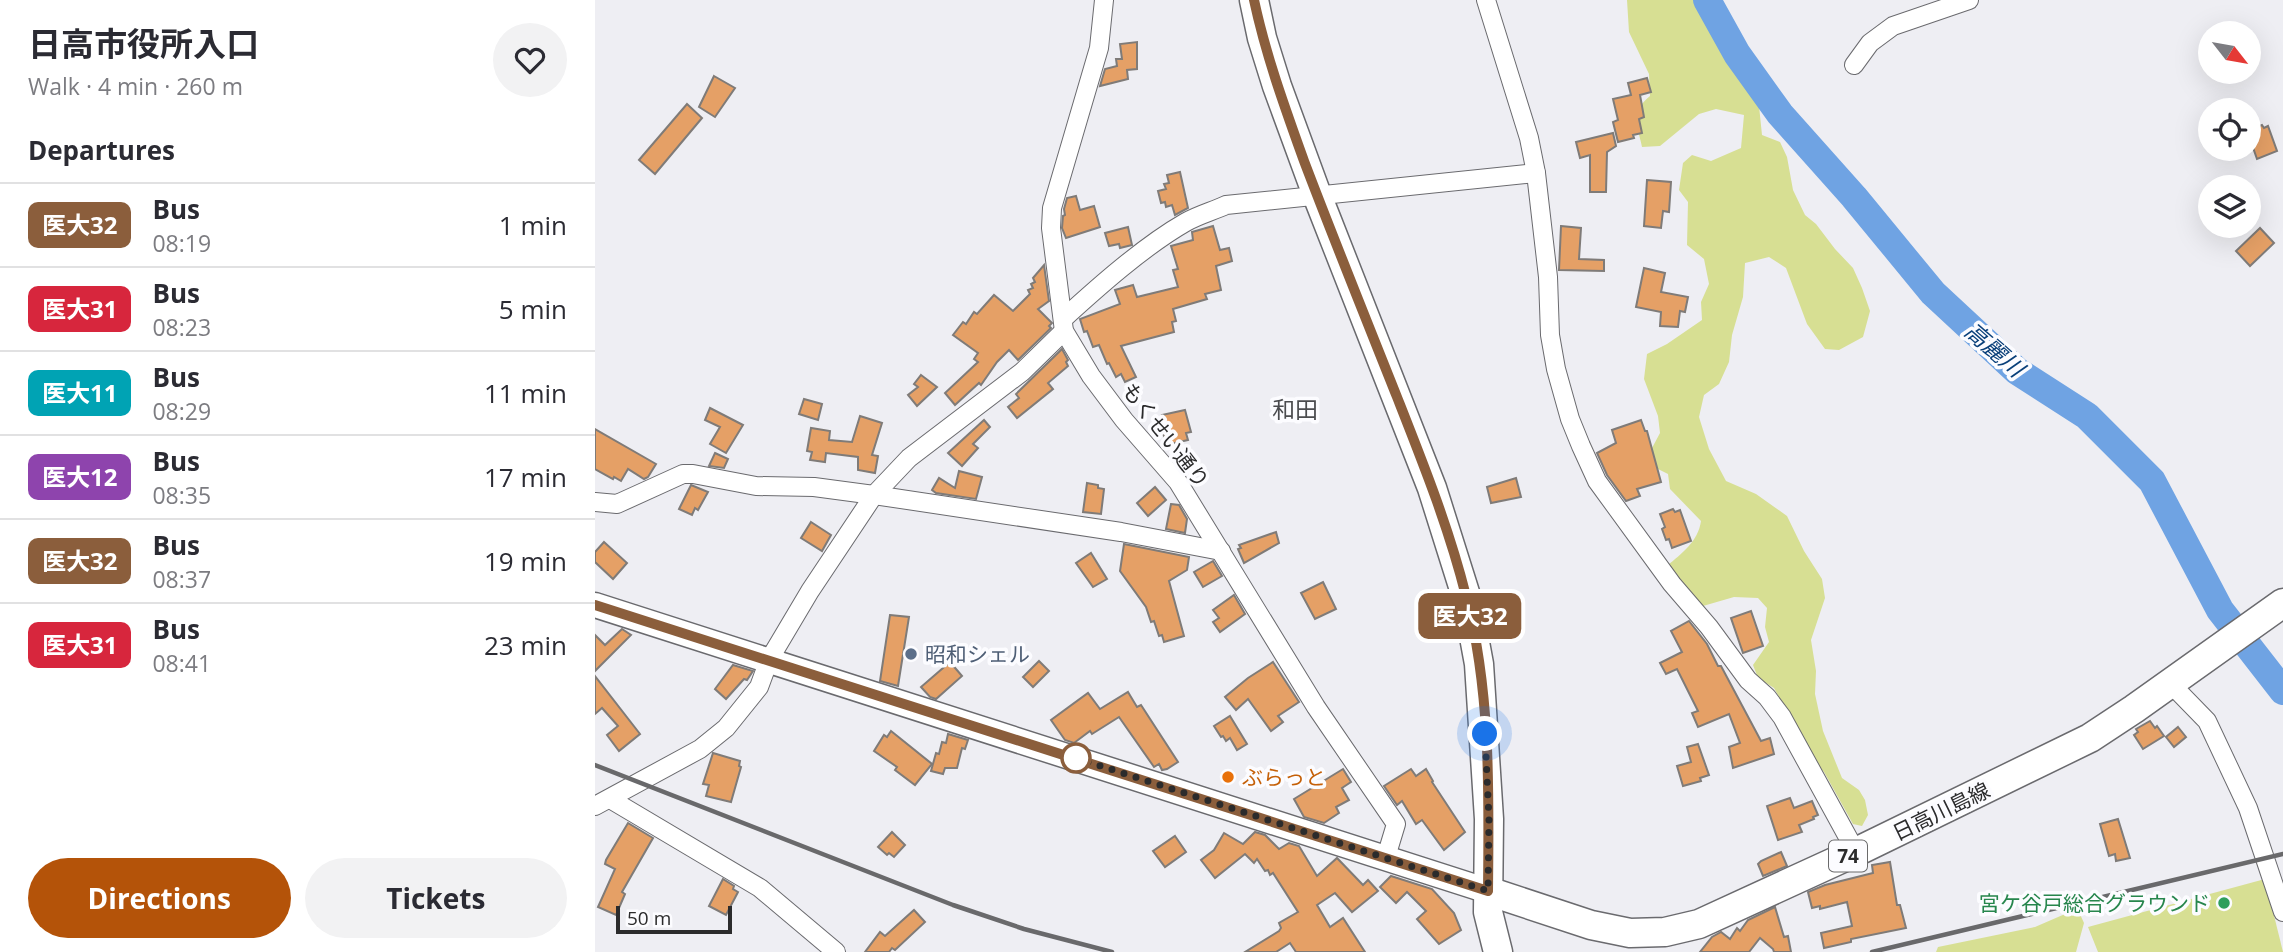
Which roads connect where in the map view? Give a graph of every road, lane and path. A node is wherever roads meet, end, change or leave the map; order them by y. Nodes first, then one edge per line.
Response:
1 (1104, 0) edge
2 (1254, 0) edge
3 (1486, 0) edge
4 (1969, 0) edge
5 (1854, 65) dead end
6 (1536, 173) junction
7 (1317, 195) junction
8 (1064, 325) junction
9 (874, 495) junction
10 (595, 502) edge
11 (1221, 551) junction
12 (2283, 603) edge
13 (595, 605) edge
14 (769, 660) junction
15 (2176, 679) junction
16 (602, 802) edge
17 (1856, 852) junction
18 (1386, 857) junction
19 (1488, 891) junction
20 (2283, 912) edge
21 (836, 952) edge
22 (1498, 952) edge

1 - 8 street, もくせい通り
2 - 7 main road
3 - 6 street
4 - 5 street
6 - 7 street
6 - 17 street
7 - 8 street
7 - 19 main road
8 - 9 street
8 - 11 street, もくせい通り
9 - 10 street
9 - 11 street
9 - 14 street
11 - 18 street, もくせい通り
12 - 15 main road, 日高川島線 / 74
13 - 14 street
14 - 16 street
14 - 18 street
15 - 17 main road, 日高川島線 / 74
15 - 20 street
16 - 21 street
17 - 19 main road, 日高川島線 / 74
18 - 19 street
19 - 22 main road

